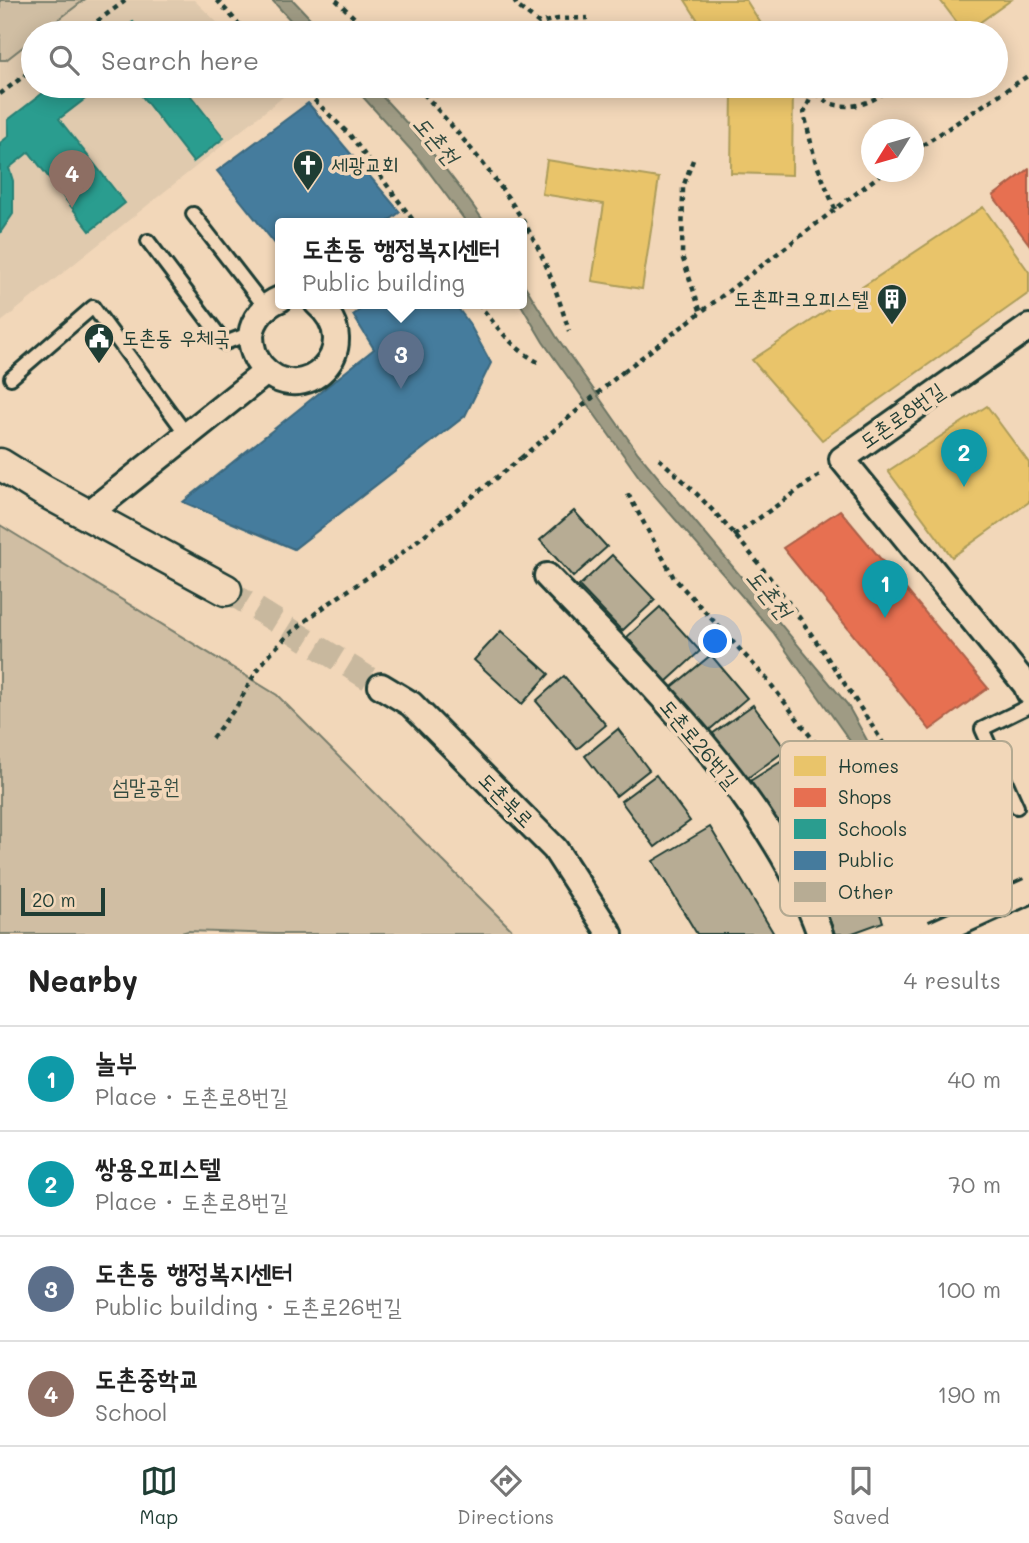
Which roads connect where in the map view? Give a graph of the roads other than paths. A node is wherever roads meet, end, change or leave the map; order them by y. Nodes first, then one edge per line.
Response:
1 (193, 214) dead end
2 (148, 241) dead end
3 (272, 303) edge
4 (324, 309) edge
5 (1029, 327) edge
6 (251, 333) junction
7 (266, 372) junction
8 (11, 378) dead end
9 (187, 435) junction
10 (0, 464) edge
11 (87, 514) junction
12 (547, 576) dead end
13 (226, 590) tunnel mouth
14 (381, 686) tunnel mouth
15 (1028, 692) edge
16 (987, 741) edge
17 (1012, 796) edge
18 (1017, 807) dead end
19 (780, 849) edge
20 (1029, 891) edge
21 (1012, 898) edge
22 (814, 916) edge
23 (965, 916) edge
24 (934, 928) edge
25 (610, 934) edge
26 (820, 934) edge

1 - 3 lane
2 - 6 lane
3 - 6 street
4 - 7 street
5 - 15 street, 도촌로8번길
6 - 7 street
7 - 9 street
8 - 9 lane
9 - 11 street
10 - 11 street
11 - 13 street
12 - 19 street, 도촌로26번길
14 - 25 street, 도촌북로
15 - 16 lane
17 - 18 lane
20 - 21 street, bridge
22 - 26 street, 도촌로26번길
23 - 24 street, bridge

